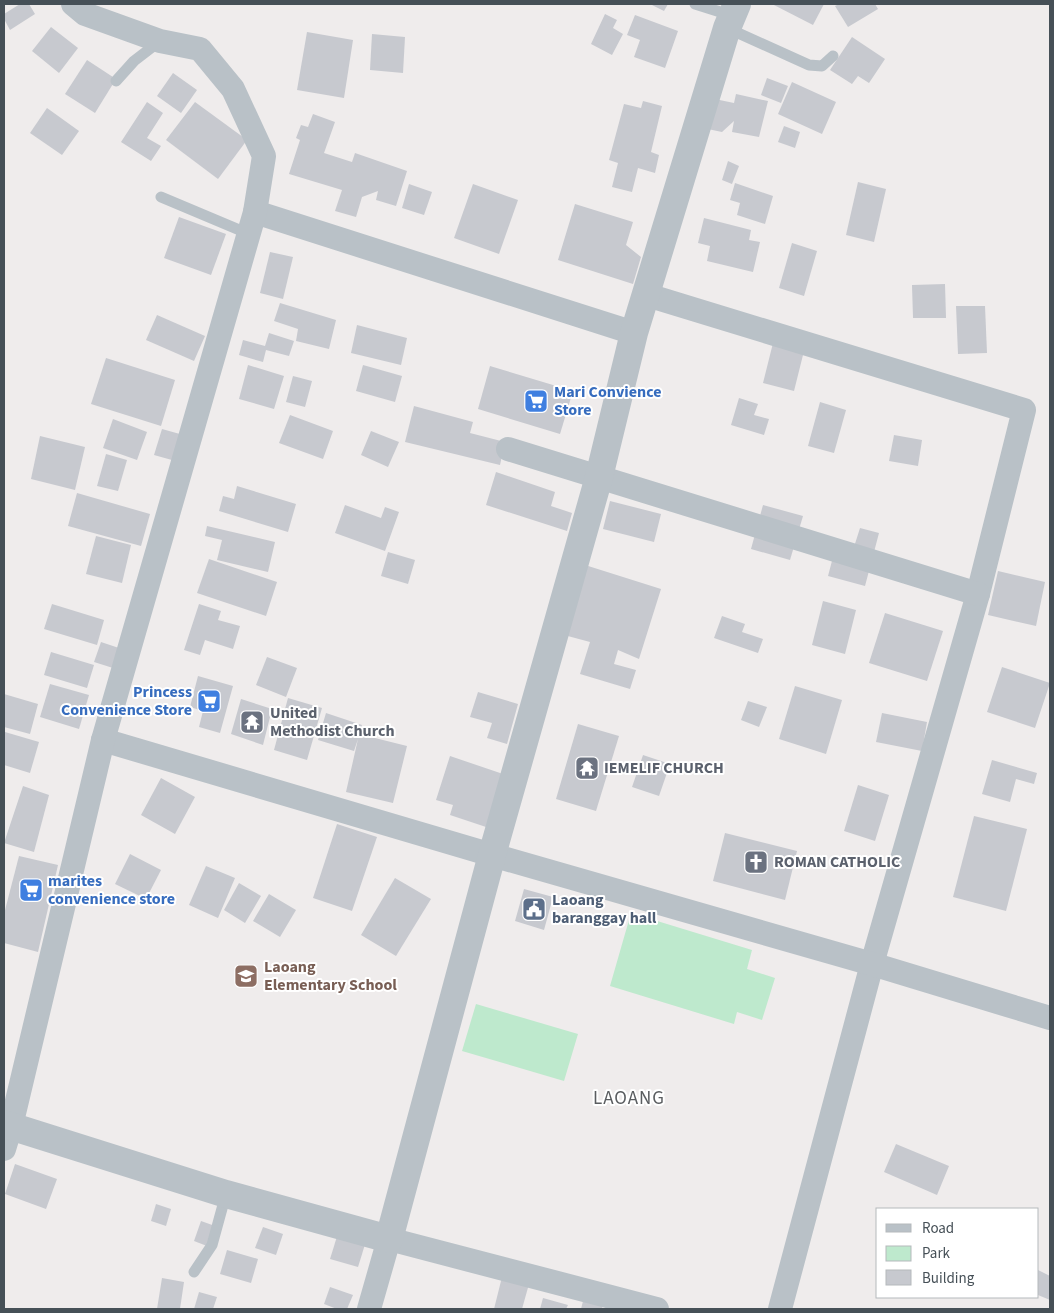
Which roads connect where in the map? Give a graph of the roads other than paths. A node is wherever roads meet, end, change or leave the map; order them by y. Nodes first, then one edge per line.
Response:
1 (73, 4) edge
2 (695, 4) edge
3 (732, 16) edge
4 (160, 41) junction
5 (833, 56) dead end
6 (116, 81) dead end
7 (161, 197) dead end
8 (252, 223) junction
9 (647, 295) junction
10 (634, 333) junction
11 (508, 449) dead end
12 (599, 477) junction
13 (978, 594) junction
14 (103, 740) junction
15 (492, 855) junction
16 (872, 964) junction
17 (1050, 1018) edge
18 (6, 1133) edge
19 (226, 1194) junction
20 (389, 1239) junction
21 (194, 1272) dead end
22 (369, 1309) edge
23 (657, 1309) edge
24 (780, 1309) edge

1 - 4 street
2 - 3 lane
3 - 5 lane
3 - 9 street
4 - 6 lane
4 - 8 street
7 - 8 lane
8 - 10 street
8 - 14 street
9 - 10 street
9 - 13 street
10 - 12 street
11 - 12 street
12 - 13 street
12 - 15 street
13 - 16 street
14 - 15 street
14 - 18 street
15 - 16 street
15 - 20 street
16 - 17 street
16 - 24 street
18 - 19 street
19 - 20 street
19 - 21 lane
20 - 22 street
20 - 23 street

